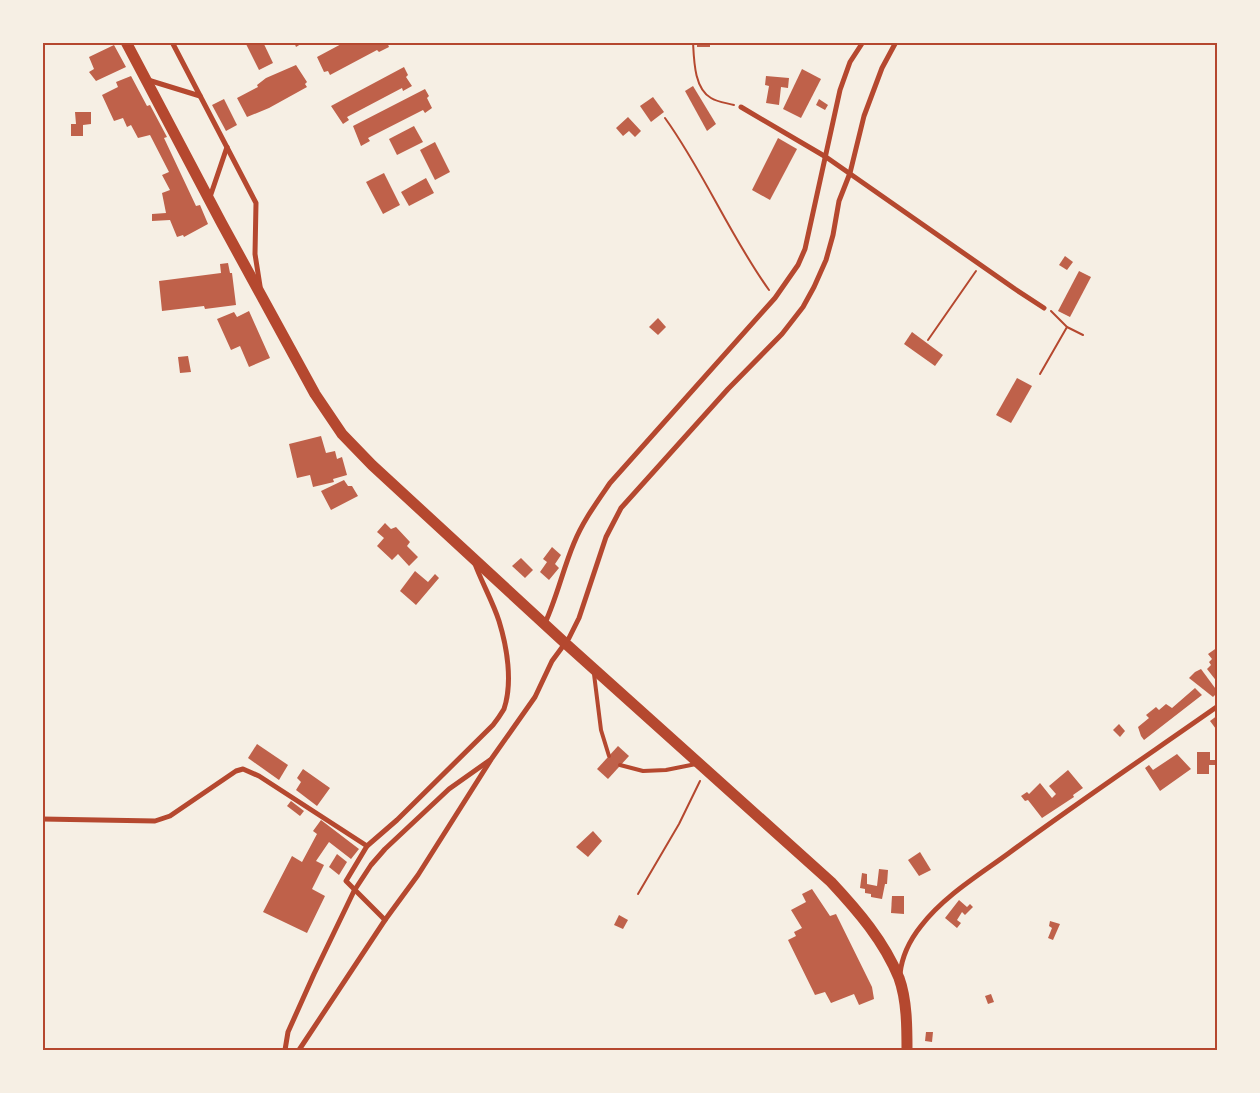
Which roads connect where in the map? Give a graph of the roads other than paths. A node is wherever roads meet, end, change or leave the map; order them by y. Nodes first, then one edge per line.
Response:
1 (126, 42) edge
2 (172, 42) edge
3 (863, 42) edge
4 (896, 42) edge
5 (145, 79) junction
6 (200, 96) junction
7 (741, 107) road end
8 (227, 147) junction
9 (826, 157) junction
10 (850, 173) junction
11 (209, 200) junction
12 (262, 296) junction
13 (1044, 308) road end
14 (472, 556) junction
15 (544, 623) junction
16 (565, 643) junction
17 (593, 669) junction
18 (1218, 706) edge
19 (609, 756) dead end
20 (492, 758) junction
21 (620, 765) dead end
22 (703, 767) junction
23 (42, 819) edge
24 (368, 846) junction
25 (354, 890) junction
26 (385, 920) junction
27 (899, 979) junction
28 (285, 1050) edge
29 (299, 1050) edge
30 (907, 1050) edge

1 - 5 main road
2 - 6 street
3 - 9 street
4 - 10 street
5 - 6 street
5 - 11 main road
6 - 8 street
7 - 9 street
8 - 11 street
8 - 12 street
9 - 10 street
9 - 15 street
10 - 13 street
10 - 16 street
11 - 12 main road
12 - 14 main road
14 - 15 main road
14 - 24 street
15 - 16 main road
16 - 17 main road
16 - 20 street
17 - 19 lane
17 - 22 main road
18 - 27 street
20 - 25 street
20 - 26 street
21 - 22 lane
22 - 27 main road
23 - 24 street
24 - 25 street
25 - 26 street
25 - 28 street
26 - 29 street
27 - 30 main road

